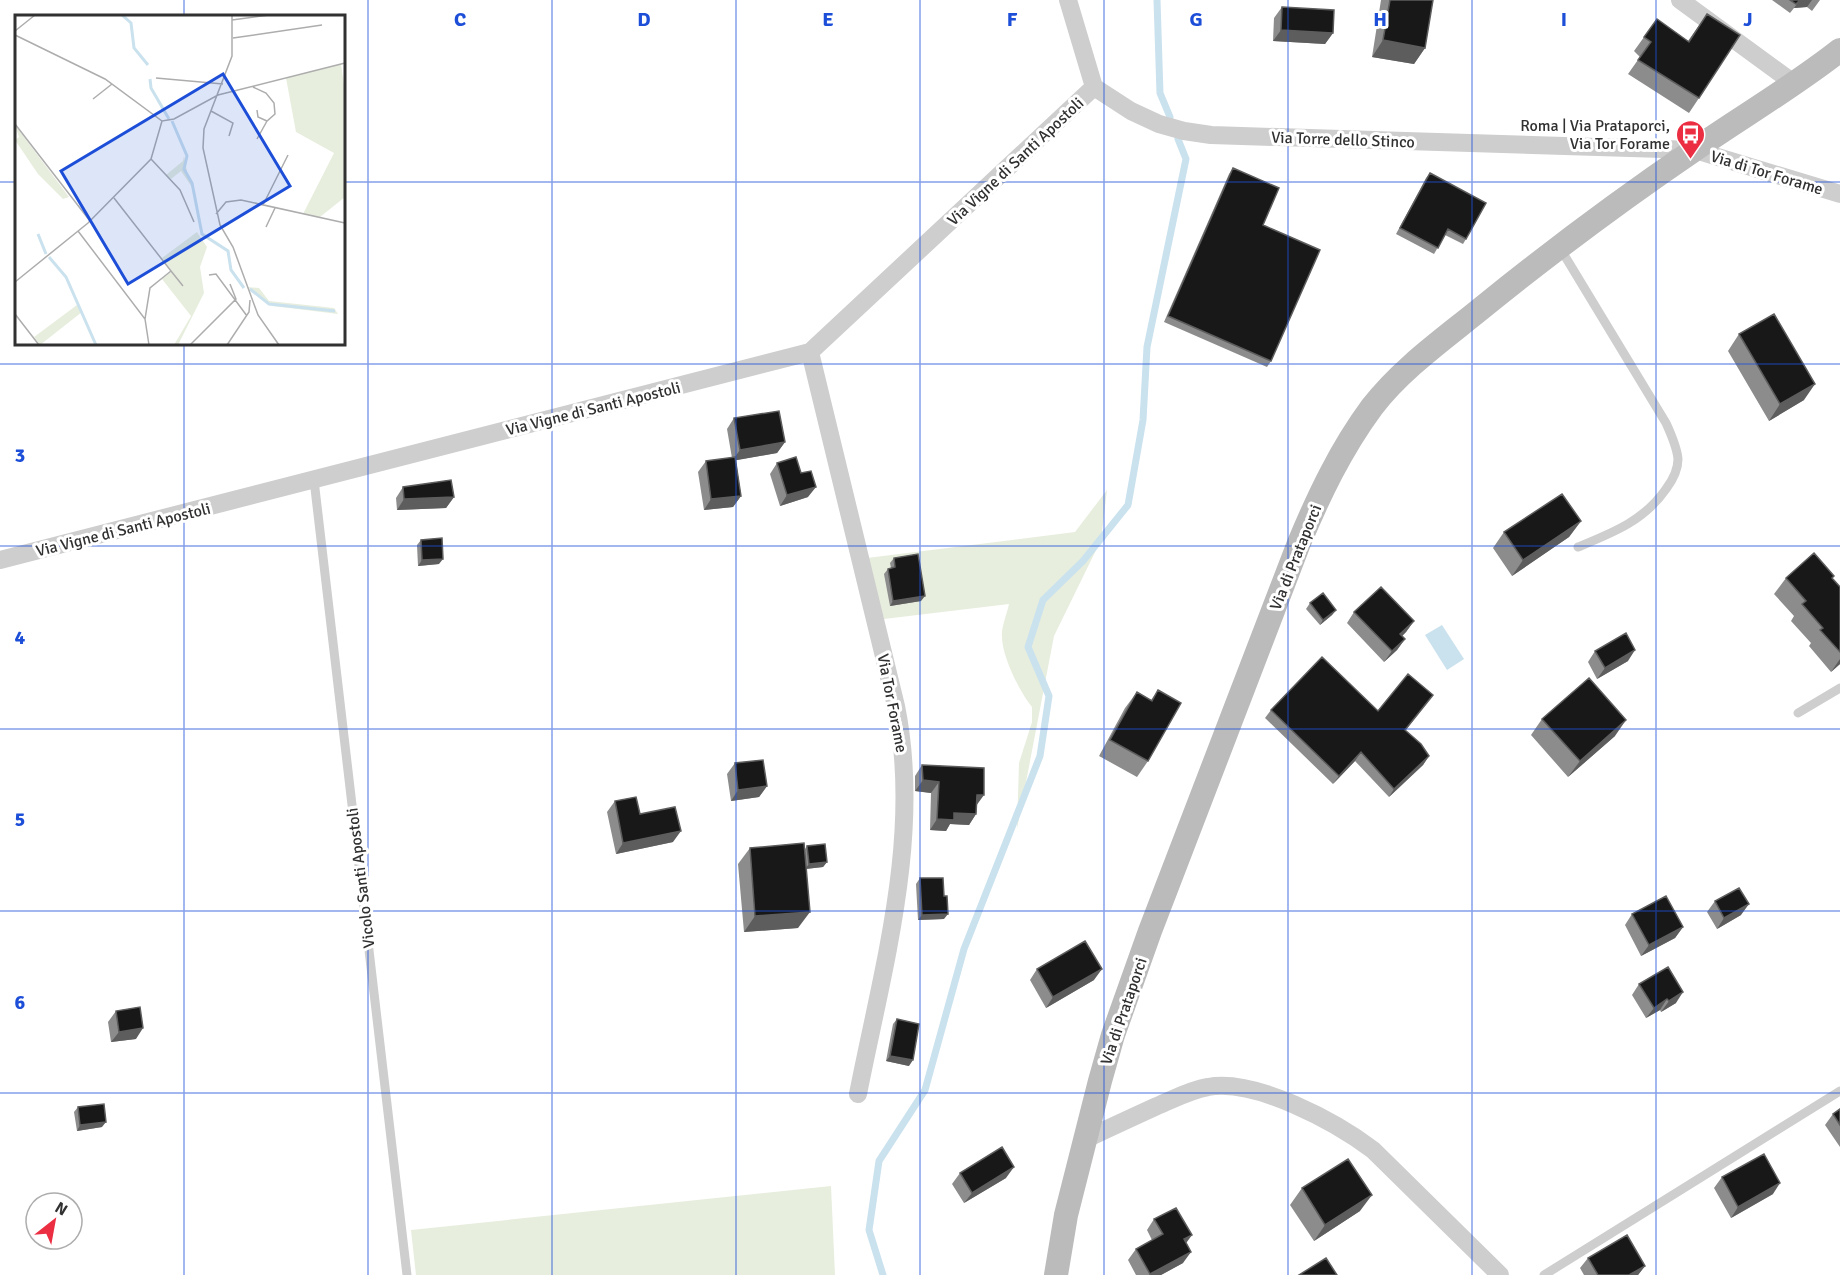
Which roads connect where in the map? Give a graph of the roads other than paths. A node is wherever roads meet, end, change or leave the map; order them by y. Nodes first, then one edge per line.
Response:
1 (1068, 0) edge
2 (1680, 0) edge
3 (1840, 50) edge
4 (1795, 84) junction
5 (1094, 87) junction
6 (1695, 150) junction
7 (1840, 194) edge
8 (1560, 248) junction
9 (810, 352) junction
10 (314, 480) junction
11 (1578, 548) dead end
12 (0, 560) edge
13 (1840, 688) edge
14 (1798, 713) dead end
15 (1840, 1091) edge
16 (858, 1094) dead end
17 (1086, 1139) junction
18 (407, 1275) edge
19 (1056, 1275) edge
20 (1500, 1275) edge
21 (1544, 1275) edge

1 - 5 street
2 - 4 street
3 - 4 street, Via di Prataporci
4 - 6 street, Via di Prataporci
5 - 6 street, Via Torre dello Stinco
5 - 9 street, Via Vigne di Santi Apostoli
6 - 7 street, Via di Tor Forame
6 - 8 street, Via di Prataporci
8 - 11 lane
8 - 17 street, Via di Prataporci
9 - 10 street, Via Vigne di Santi Apostoli
9 - 16 street, Via Tor Forame
10 - 12 street, Via Vigne di Santi Apostoli
10 - 18 lane, Vicolo Santi Apostoli
13 - 14 lane
15 - 21 lane
17 - 19 street, Via di Prataporci
17 - 20 street

